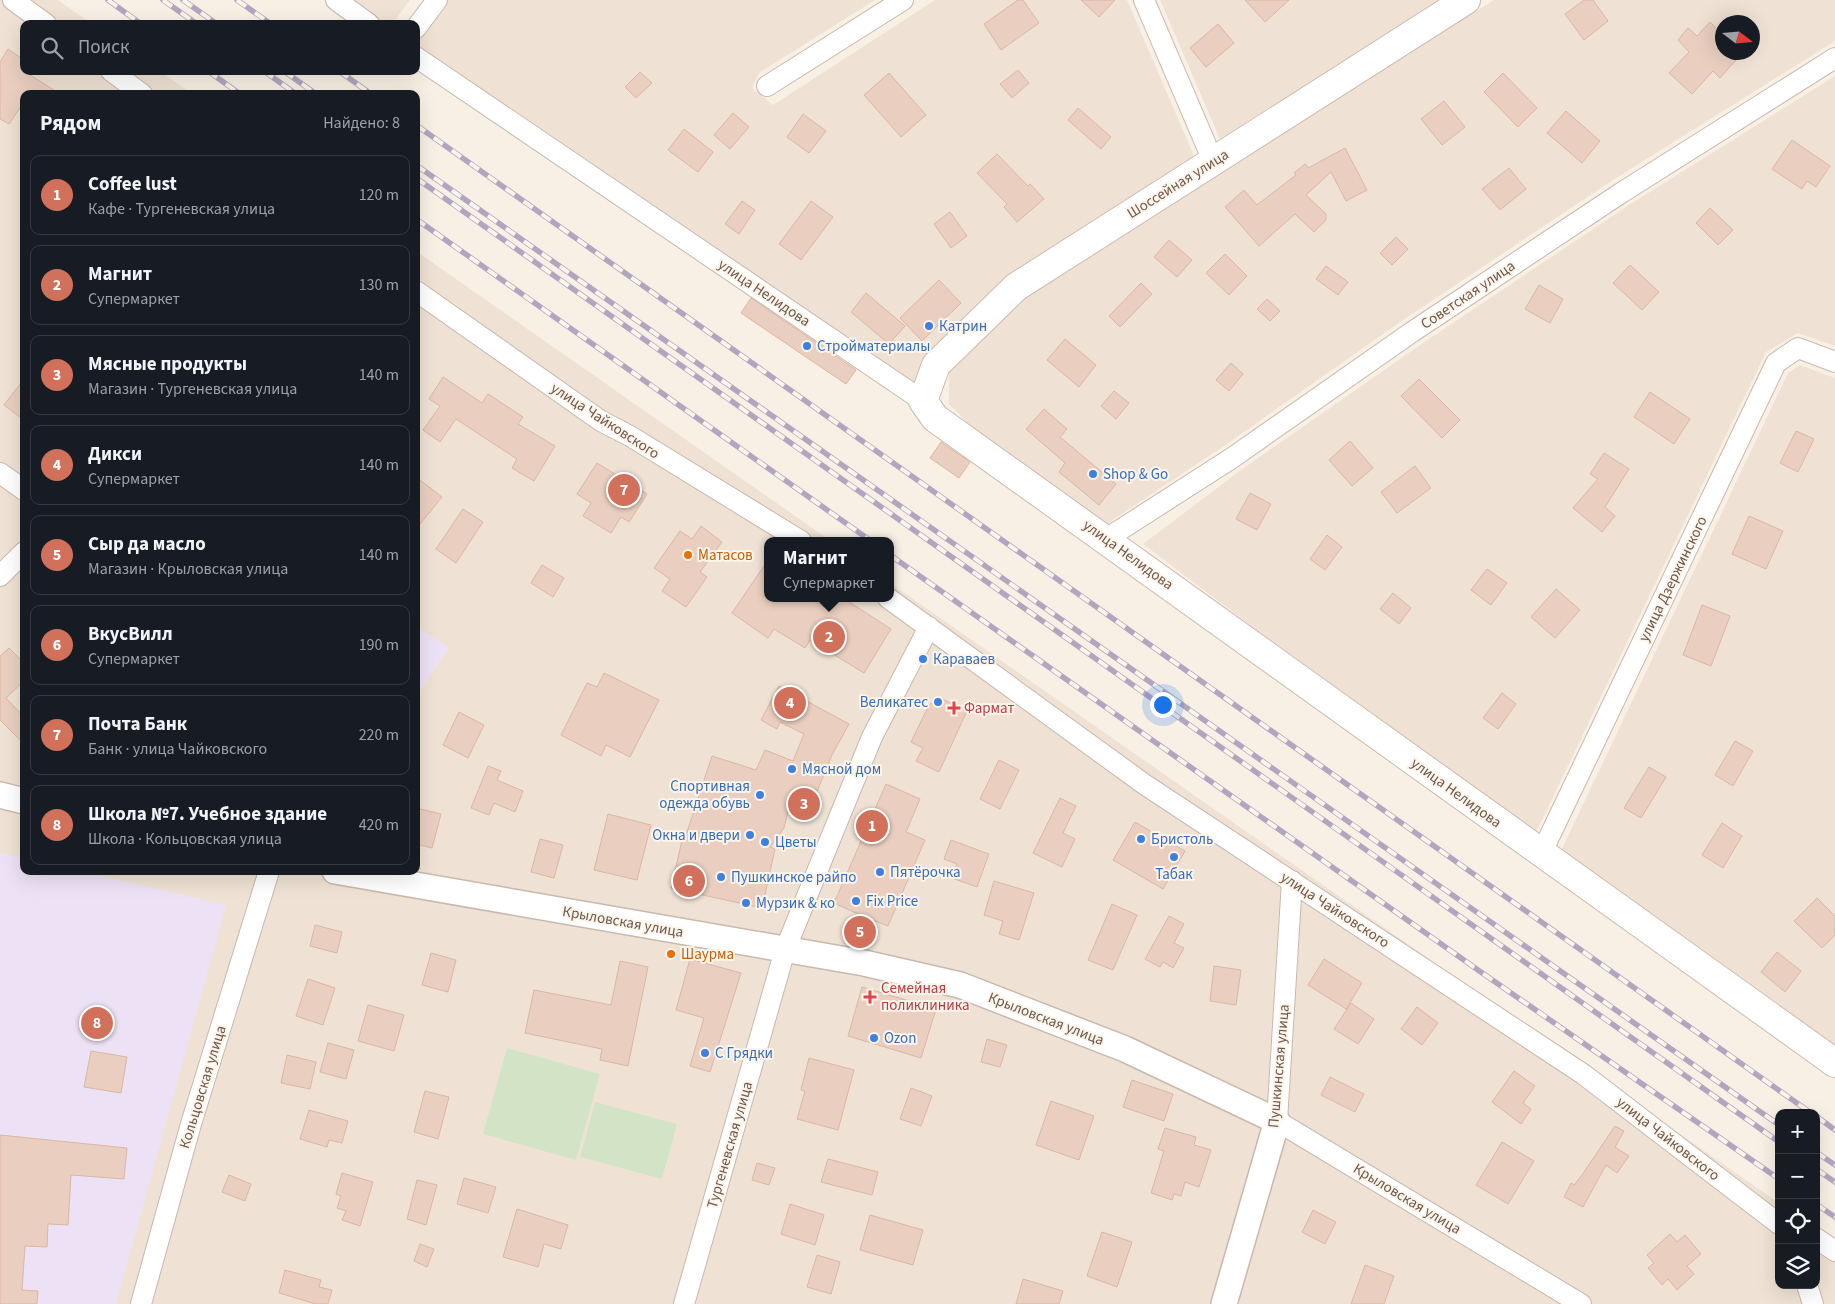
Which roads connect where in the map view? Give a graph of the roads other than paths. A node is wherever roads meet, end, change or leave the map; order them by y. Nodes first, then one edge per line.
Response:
1 (14, 0) edge
2 (336, 0) edge
3 (437, 0) edge
4 (903, 0) edge
5 (1144, 0) edge
6 (1466, 0) edge
7 (41, 20) edge
8 (364, 20) edge
9 (420, 23) edge
10 (1835, 58) edge
11 (420, 60) edge
12 (116, 75) edge
13 (767, 86) dead end
14 (137, 90) edge
15 (1213, 161) junction
16 (420, 294) edge
17 (1835, 362) edge
18 (923, 401) junction
19 (0, 473) edge
20 (20, 487) edge
21 (794, 537) edge
22 (1106, 539) junction
23 (20, 556) edge
24 (0, 576) edge
25 (894, 602) edge
26 (929, 627) junction
27 (0, 795) edge
28 (20, 800) edge
29 (1541, 854) junction
30 (268, 875) edge
31 (358, 875) edge
32 (1292, 881) junction
33 (785, 950) junction
34 (1835, 1063) edge
35 (1277, 1121) junction
36 (1775, 1221) edge
37 (1820, 1241) edge
38 (1835, 1251) edge
39 (1808, 1289) edge
40 (141, 1304) edge
41 (684, 1304) edge
42 (1224, 1304) edge
43 (1581, 1304) edge
44 (1813, 1304) edge

1 - 7 street
2 - 8 street
3 - 9 street
4 - 13 street
5 - 15 street
6 - 15 main road, Шоссейная улица
10 - 22 street, Советская улица
11 - 18 street, улица Нелидова
12 - 14 street
15 - 18 main road, Шоссейная улица
16 - 21 street, улица Чайковского
17 - 29 street, улица Дзержинского
18 - 22 main road, улица Нелидова
19 - 20 street
22 - 29 main road, улица Нелидова
23 - 24 street
25 - 26 street, улица Чайковского
26 - 32 street, улица Чайковского
26 - 33 street, Тургеневская улица
27 - 28 street
29 - 34 main road, улица Нелидова
30 - 40 street, Кольцовская улица
31 - 33 street, Крыловская улица
32 - 35 street, Пушкинская улица
32 - 36 street, улица Чайковского
33 - 35 street, Крыловская улица
33 - 41 street, Тургеневская улица
35 - 42 street, Пушкинская улица
35 - 43 street, Крыловская улица
37 - 38 street
39 - 44 street

